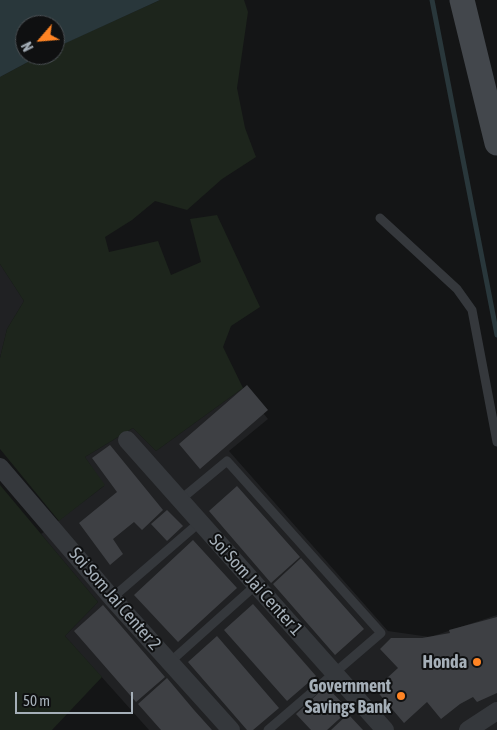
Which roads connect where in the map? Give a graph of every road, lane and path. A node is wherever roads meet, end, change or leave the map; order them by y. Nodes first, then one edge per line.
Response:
1 (462, 0) edge
2 (497, 143) edge
3 (380, 218) dead end
4 (127, 440) dead end
5 (497, 442) edge
6 (0, 467) edge
7 (180, 500) junction
8 (200, 522) junction
9 (256, 586) junction
10 (112, 598) junction
11 (170, 662) junction
12 (335, 674) junction
13 (497, 711) edge
14 (497, 718) edge
15 (231, 730) edge
16 (268, 730) edge
17 (385, 730) edge
18 (469, 730) edge

1 - 2 main road
3 - 5 lane
4 - 7 street, Soi Som Jai Center 1
6 - 10 street, Soi Som Jai Center 2
7 - 8 street, Soi Som Jai Center 1
7 - 12 lane
8 - 9 street, Soi Som Jai Center 1
8 - 10 lane
9 - 11 lane
9 - 12 street, Soi Som Jai Center 1
10 - 11 street, Soi Som Jai Center 2
11 - 15 street, Soi Som Jai Center 2
12 - 16 lane
12 - 17 street, Soi Som Jai Center 1
13 - 18 street
14 - 18 street

